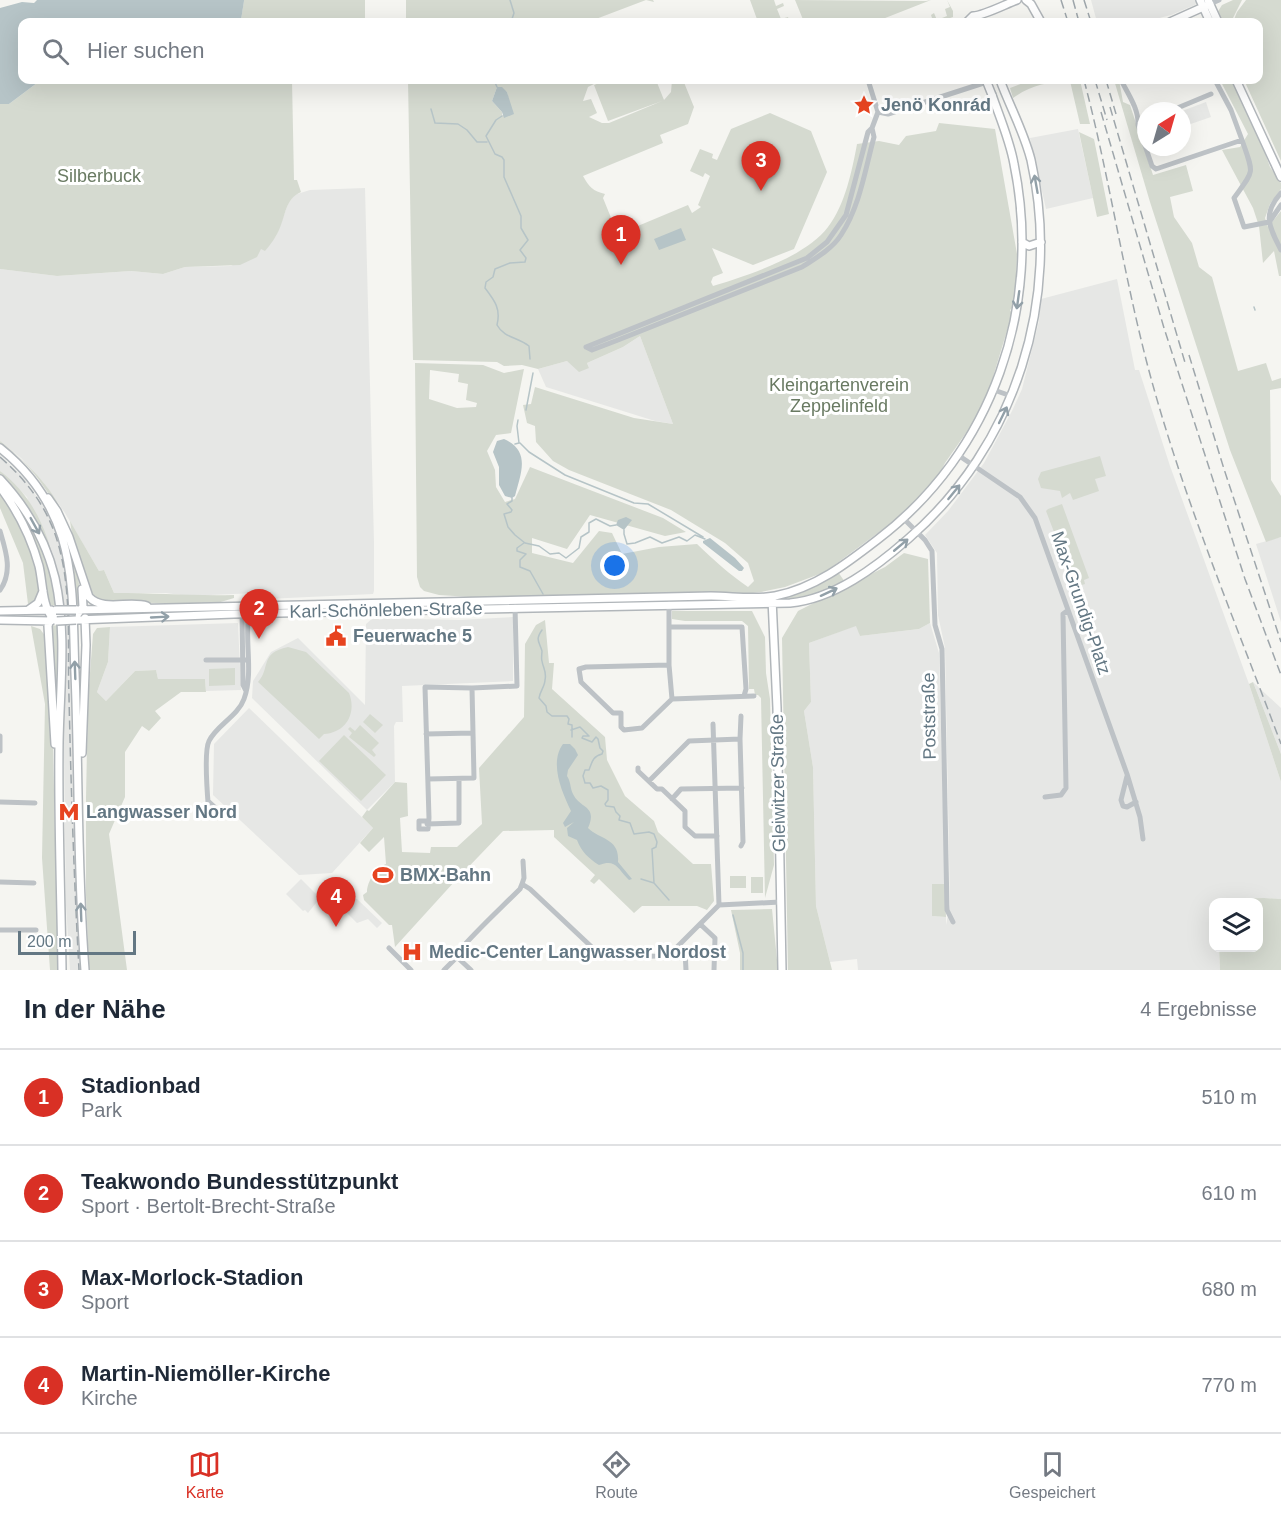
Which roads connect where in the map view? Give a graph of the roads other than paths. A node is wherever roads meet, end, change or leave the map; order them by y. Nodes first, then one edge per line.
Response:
1 (1017, 0) edge
2 (1026, 0) edge
3 (1200, 0) edge
4 (1219, 0) edge
5 (1207, 4) edge
6 (982, 18) edge
7 (1039, 18) edge
8 (1178, 18) edge
9 (1216, 18) edge
10 (869, 84) edge
11 (981, 84) edge
12 (988, 84) edge
13 (1002, 84) edge
14 (1123, 84) edge
15 (1215, 84) edge
16 (1240, 84) edge
17 (1240, 84) edge
18 (1216, 92) junction
19 (1191, 103) edge
20 (878, 112) junction
21 (1242, 140) junction
22 (1281, 168) edge
23 (1281, 177) edge
24 (1281, 193) edge
25 (1281, 205) edge
26 (1269, 222) junction
27 (1022, 242) junction
28 (1041, 242) junction
29 (1281, 250) edge
30 (728, 293) junction
31 (993, 390) junction
32 (1011, 396) junction
33 (0, 448) edge
34 (958, 455) junction
35 (974, 466) junction
36 (0, 479) edge
37 (0, 487) edge
38 (37, 487) junction
39 (904, 519) junction
40 (0, 531) edge
41 (917, 532) junction
42 (81, 579) junction
43 (44, 588) junction
44 (0, 590) edge
45 (772, 600) junction
46 (669, 601) junction
47 (517, 604) junction
48 (152, 608) junction
49 (245, 610) junction
50 (0, 611) edge
51 (26, 611) junction
52 (1067, 611) junction
53 (77, 614) junction
54 (55, 615) junction
55 (104, 619) junction
56 (0, 620) edge
57 (86, 620) junction
58 (21, 621) junction
59 (669, 627) junction
60 (1073, 628) junction
61 (1063, 630) junction
62 (49, 635) junction
63 (86, 645) junction
64 (206, 660) dead end
65 (245, 660) junction
66 (669, 665) junction
67 (472, 688) junction
68 (744, 696) junction
69 (754, 696) dead end
70 (672, 699) junction
71 (741, 716) dead end
72 (713, 724) dead end
73 (473, 733) junction
74 (426, 734) junction
75 (0, 736) edge
76 (715, 739) junction
77 (740, 739) junction
78 (0, 751) edge
79 (638, 768) dead end
80 (78, 770) junction
81 (59, 773) junction
82 (1127, 774) junction
83 (459, 779) junction
84 (428, 780) junction
85 (650, 782) junction
86 (716, 788) junction
87 (742, 788) junction
88 (1045, 797) dead end
89 (672, 799) junction
90 (208, 801) dead end
91 (0, 802) edge
92 (35, 803) dead end
93 (1136, 804) junction
94 (717, 837) junction
95 (1143, 839) dead end
96 (741, 846) dead end
97 (523, 861) dead end
98 (0, 882) edge
99 (33, 883) dead end
100 (522, 884) junction
101 (780, 902) junction
102 (719, 905) junction
103 (953, 922) dead end
104 (699, 924) junction
105 (0, 930) edge
106 (36, 930) dead end
107 (679, 945) junction
108 (389, 948) dead end
109 (457, 957) junction
110 (62, 970) edge
111 (85, 970) edge
112 (411, 970) edge
113 (444, 970) edge
114 (471, 970) edge
115 (686, 970) edge
116 (714, 970) edge
117 (782, 970) edge

1 - 6 main road
2 - 7 main road
3 - 5 main road
4 - 5 street
5 - 8 main road
5 - 9 main road
10 - 20 street
11 - 20 street
12 - 27 main road, bridge
28 -> 13 main road
14 - 21 street
15 - 18 street
16 - 22 main road
17 - 23 main road
18 - 19 street
18 - 21 street
20 - 30 street
21 - 26 street
24 - 26 street
25 - 26 street
26 - 29 street
27 - 28 main road
27 -> 31 main road
28 - 32 main road
30 - 30 street
31 - 32 street
31 - 34 main road
35 -> 32 main road
33 - 38 main road
34 - 35 street, Max-Grundig-Platz
34 - 39 main road
41 -> 35 main road
35 - 52 street, Max-Grundig-Platz
36 -> 81 main road
37 - 43 main road
38 - 42 main road
80 -> 38 main road
39 - 41 street, Poststraße
39 - 45 main road
40 - 44 street
45 -> 41 main road
41 - 103 street, Poststraße
42 - 48 main road
42 - 53 main road
43 - 51 main road
43 - 54 main road
45 - 46 main road, Karl-Schönleben-Straße
45 - 101 main road, Gleiwitzer Straße
46 - 47 main road, Karl-Schönleben-Straße
46 - 59 street
47 - 49 main road, Karl-Schönleben-Straße
47 - 67 street
48 - 49 main road, Karl-Schönleben-Straße
48 - 53 main road, Karl-Schönleben-Straße
55 -> 49 main road, Karl-Schönleben-Straße
49 - 65 street
50 - 51 main road, Karl-Schönleben-Straße
51 - 54 main road, Karl-Schönleben-Straße
52 - 60 street, Max-Grundig-Platz
52 - 61 street
53 - 54 main road, Karl-Schönleben-Straße, bridge
53 - 54 main road, Karl-Schönleben-Straße, bridge
53 - 57 main road, Karl-Schönleben-Straße
54 - 58 main road, Karl-Schönleben-Straße
54 - 62 main road
55 - 57 main road, Karl-Schönleben-Straße
55 - 63 main road
56 - 58 main road, Karl-Schönleben-Straße
57 - 63 main road
58 - 62 main road
59 - 66 street
59 - 68 street
60 - 61 street
60 - 82 street, Max-Grundig-Platz
61 - 88 street
62 - 81 main road
63 - 80 main road
64 - 65 street
65 - 90 street
66 - 70 street
66 - 70 street
67 - 73 street
67 - 74 street
68 - 69 street
68 - 70 street
71 - 77 street
72 - 76 street
73 - 74 street
73 - 83 street
74 - 84 street
75 - 78 street
76 - 77 street
76 - 85 street
76 - 86 street
77 - 87 street
79 - 85 street
111 -> 80 main road
81 - 110 main road
82 - 93 street, Max-Grundig-Platz
82 - 93 street
83 - 84 street
83 - 84 street
85 - 89 street
86 - 87 street
86 - 89 street
86 - 94 street
87 - 96 street
89 - 94 street
91 - 92 street
93 - 95 street, Max-Grundig-Platz
94 - 102 street
97 - 100 street
98 - 99 street
100 - 107 street
100 - 109 street
101 - 102 street
101 - 117 main road, Gleiwitzer Straße
102 - 104 street
104 - 107 street
104 - 116 street
105 - 106 street
107 - 115 street
108 - 112 street
109 - 113 street
109 - 114 street

